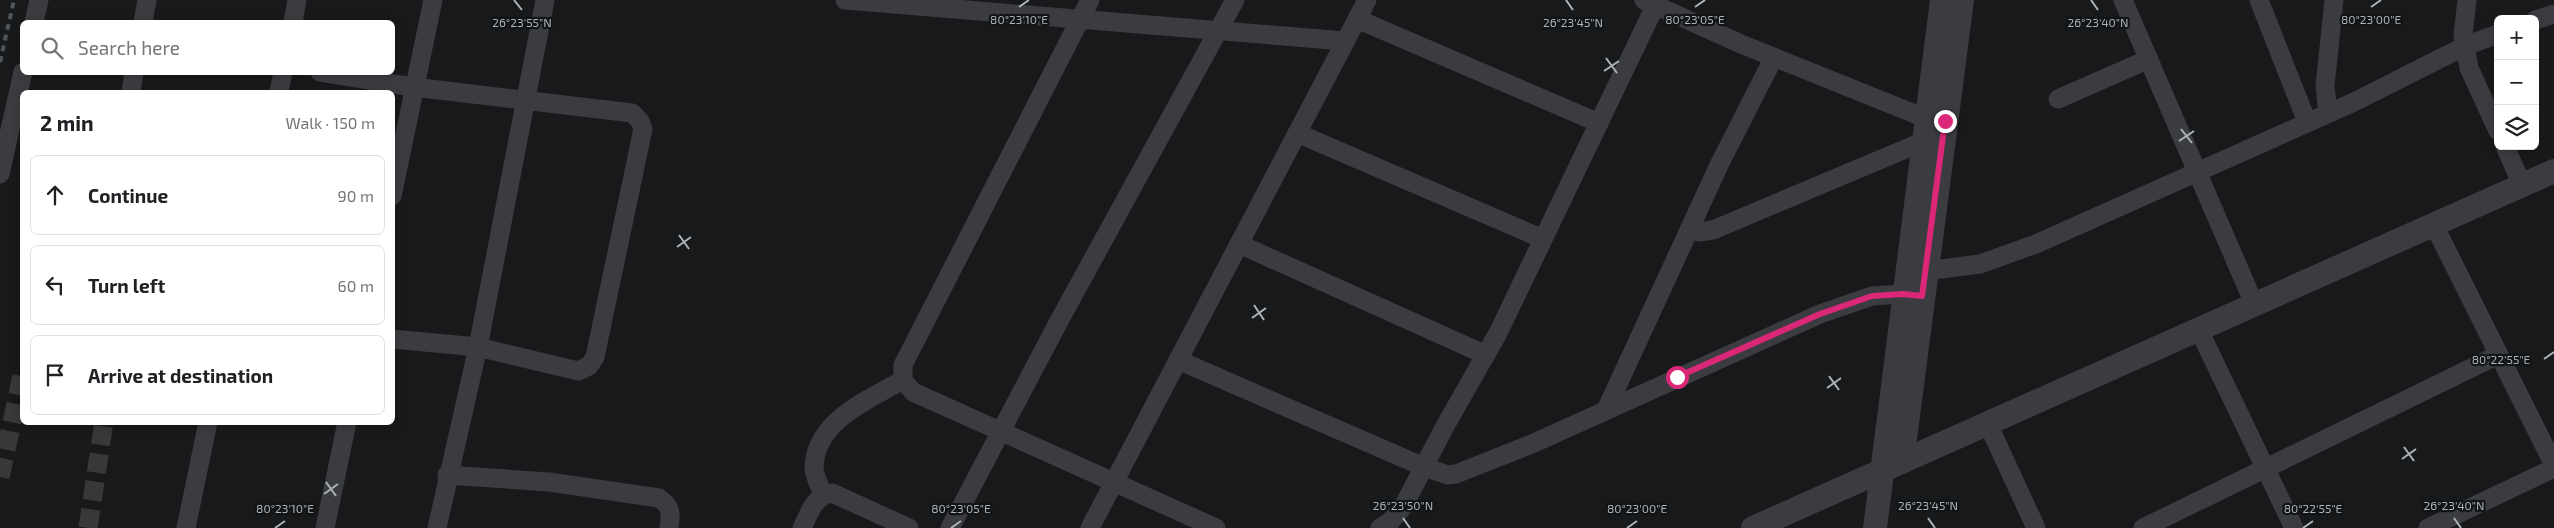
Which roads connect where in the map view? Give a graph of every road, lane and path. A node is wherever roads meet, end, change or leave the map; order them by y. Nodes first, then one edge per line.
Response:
1 (40, 0) edge
2 (147, 0) edge
3 (298, 0) edge
4 (433, 0) edge
5 (546, 0) edge
6 (846, 0) edge
7 (1090, 0) edge
8 (1235, 0) edge
9 (1367, 0) edge
10 (1942, 0) edge
11 (1962, 0) edge
12 (2123, 0) edge
13 (2260, 0) edge
14 (2334, 0) edge
15 (2467, 0) edge
16 (1653, 2) edge
17 (2554, 14) edge
18 (1080, 18) junction
19 (1357, 19) junction
20 (2539, 19) edge
21 (35, 20) edge
22 (144, 20) edge
23 (293, 20) edge
24 (1218, 33) junction
25 (2494, 35) edge
26 (1345, 42) junction
27 (2465, 46) junction
28 (1774, 57) junction
29 (2149, 59) junction
30 (22, 75) edge
31 (134, 75) edge
32 (282, 75) edge
33 (339, 75) edge
34 (413, 87) junction
35 (131, 90) edge
36 (279, 90) edge
37 (2058, 99) dead end
38 (528, 100) junction
39 (2328, 113) junction
40 (1926, 118) junction
41 (2307, 122) junction
42 (2494, 122) edge
43 (1599, 124) junction
44 (1297, 133) junction
45 (1922, 142) junction
46 (2507, 150) edge
47 (2197, 170) junction
48 (0, 174) edge
49 (2552, 175) edge
50 (395, 180) edge
51 (2522, 185) junction
52 (2434, 225) junction
53 (1689, 230) junction
54 (1543, 239) junction
55 (1239, 244) junction
56 (1926, 271) junction
57 (1913, 295) junction
58 (2255, 306) junction
59 (2199, 330) junction
60 (395, 339) edge
61 (478, 347) junction
62 (1486, 354) junction
63 (2498, 355) junction
64 (1178, 360) junction
65 (902, 380) junction
66 (1606, 410) junction
67 (1988, 424) junction
68 (207, 425) edge
69 (346, 425) edge
70 (1002, 433) junction
71 (1902, 462) junction
72 (2554, 466) edge
73 (1424, 467) junction
74 (2265, 467) junction
75 (1880, 472) junction
76 (448, 475) junction
77 (1114, 482) junction
78 (823, 495) junction
79 (186, 528) edge
80 (325, 528) edge
81 (437, 528) edge
82 (669, 528) edge
83 (802, 528) edge
84 (909, 528) edge
85 (950, 528) edge
86 (1090, 528) edge
87 (1216, 528) edge
88 (1380, 528) edge
89 (1753, 528) edge
90 (1875, 528) edge
91 (2036, 528) edge
92 (2143, 528) edge
93 (2294, 528) edge
94 (2428, 528) edge

1 - 21 street
2 - 22 street
3 - 23 street
4 - 34 street
5 - 38 street
6 - 18 street
7 - 18 street
8 - 24 street
9 - 19 street
10 - 40 street
11 - 56 street
12 - 29 street
13 - 41 street
14 - 39 street
15 - 27 street
16 - 28 street
16 - 43 street
17 - 20 street
18 - 24 street
18 - 65 street
19 - 26 street
19 - 43 street
24 - 26 street
24 - 70 street
25 - 27 street
26 - 44 street
27 - 39 street
27 - 42 street
28 - 40 street
28 - 53 street
29 - 37 street
29 - 47 street
30 - 48 street
31 - 35 street
32 - 36 street
33 - 34 street
34 - 38 street
34 - 50 street
38 - 61 street
38 - 61 street
39 - 41 street
40 - 45 street
41 - 47 street
43 - 54 street
44 - 54 street
44 - 55 street
45 - 53 street
45 - 57 street
46 - 51 street
47 - 56 street
47 - 58 street
49 - 51 street
51 - 52 street
52 - 58 street
52 - 63 street
53 - 66 street
54 - 62 street
55 - 62 street
55 - 64 street
56 - 57 street
57 - 66 street
57 - 71 street
57 - 75 street
58 - 59 street
59 - 67 street
59 - 74 street
60 - 61 street
61 - 76 street
62 - 73 street
63 - 72 street
63 - 74 street
64 - 73 street
64 - 77 street
65 - 70 street
65 - 78 street
66 - 73 street
67 - 71 street
67 - 91 street
68 - 79 street
69 - 80 street
70 - 77 street
70 - 85 street
71 - 75 street
72 - 94 street
73 - 88 street
74 - 92 street
74 - 93 street
75 - 89 street
75 - 90 street
76 - 81 street
76 - 82 street
77 - 86 street
77 - 87 street
78 - 83 street
78 - 84 street

